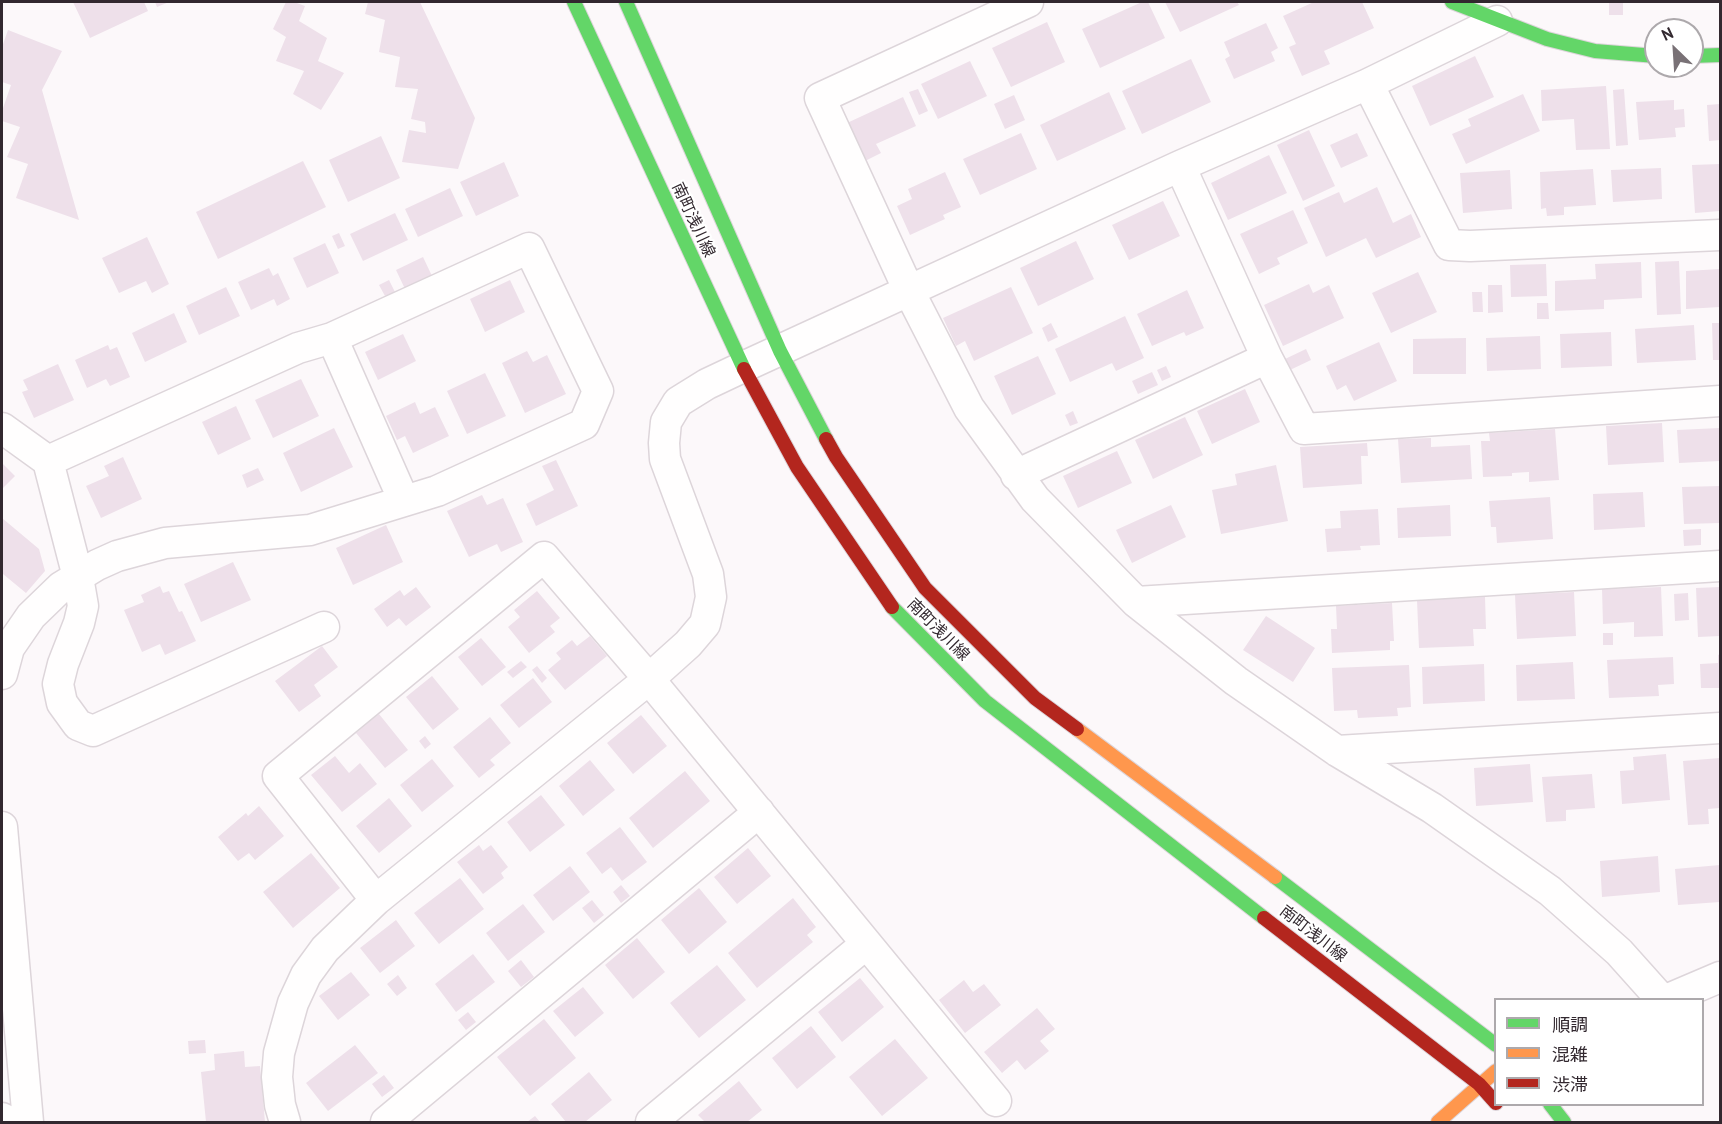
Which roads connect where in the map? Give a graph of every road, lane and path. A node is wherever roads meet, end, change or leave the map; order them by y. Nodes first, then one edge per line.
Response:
1 (574, 2) edge
2 (626, 2) edge
3 (1028, 2) edge
4 (1452, 2) edge
5 (1497, 21) junction
6 (1644, 55) edge
7 (1720, 55) edge
8 (1704, 56) edge
9 (1368, 84) junction
10 (1180, 166) junction
11 (1720, 235) edge
12 (909, 291) junction
13 (332, 338) junction
14 (780, 351) junction
15 (1267, 358) junction
16 (743, 367) junction
17 (1720, 401) edge
18 (2, 428) edge
19 (48, 460) junction
20 (1016, 475) junction
21 (404, 501) junction
22 (1720, 566) edge
23 (78, 577) junction
24 (1136, 602) junction
25 (324, 627) dead end
26 (2, 674) edge
27 (649, 679) junction
28 (1720, 728) edge
29 (1337, 751) junction
30 (759, 812) junction
31 (2, 827) edge
32 (376, 900) junction
33 (866, 944) junction
34 (1720, 977) edge
35 (1663, 998) edge
36 (1667, 998) edge
37 (1494, 1043) edge
38 (1494, 1073) edge
39 (1479, 1084) junction
40 (996, 1101) dead end
41 (1494, 1101) edge
42 (1552, 1106) edge
43 (2, 1118) edge
44 (8, 1122) edge
45 (28, 1122) edge
46 (285, 1122) edge
47 (386, 1122) edge
48 (651, 1122) edge
49 (1438, 1122) edge
50 (1564, 1122) edge

1 - 16 street, 南町浅川線
2 - 14 street, 南町浅川線
3 - 12 street
4 - 5 street
5 - 6 street
5 - 9 street
7 - 8 street
9 - 10 street
9 - 11 street
10 - 12 street
10 - 15 street
12 - 14 street
12 - 20 street
13 - 19 street
13 - 21 street
13 - 21 street
14 - 16 street
14 - 37 street, 南町浅川線
15 - 17 street
15 - 20 street
16 - 27 street
16 - 39 street, 南町浅川線
18 - 19 street
19 - 23 street
20 - 24 street
21 - 23 street
22 - 24 street
23 - 25 street
23 - 26 street
24 - 29 street
27 - 30 street
27 - 32 street
27 - 32 street
28 - 29 street
29 - 35 street
30 - 33 street
30 - 47 street
31 - 45 street
32 - 46 street
33 - 40 street
33 - 48 street
34 - 36 street
38 - 39 street
39 - 41 street, 南町浅川線
39 - 49 street
42 - 50 street
43 - 44 street

